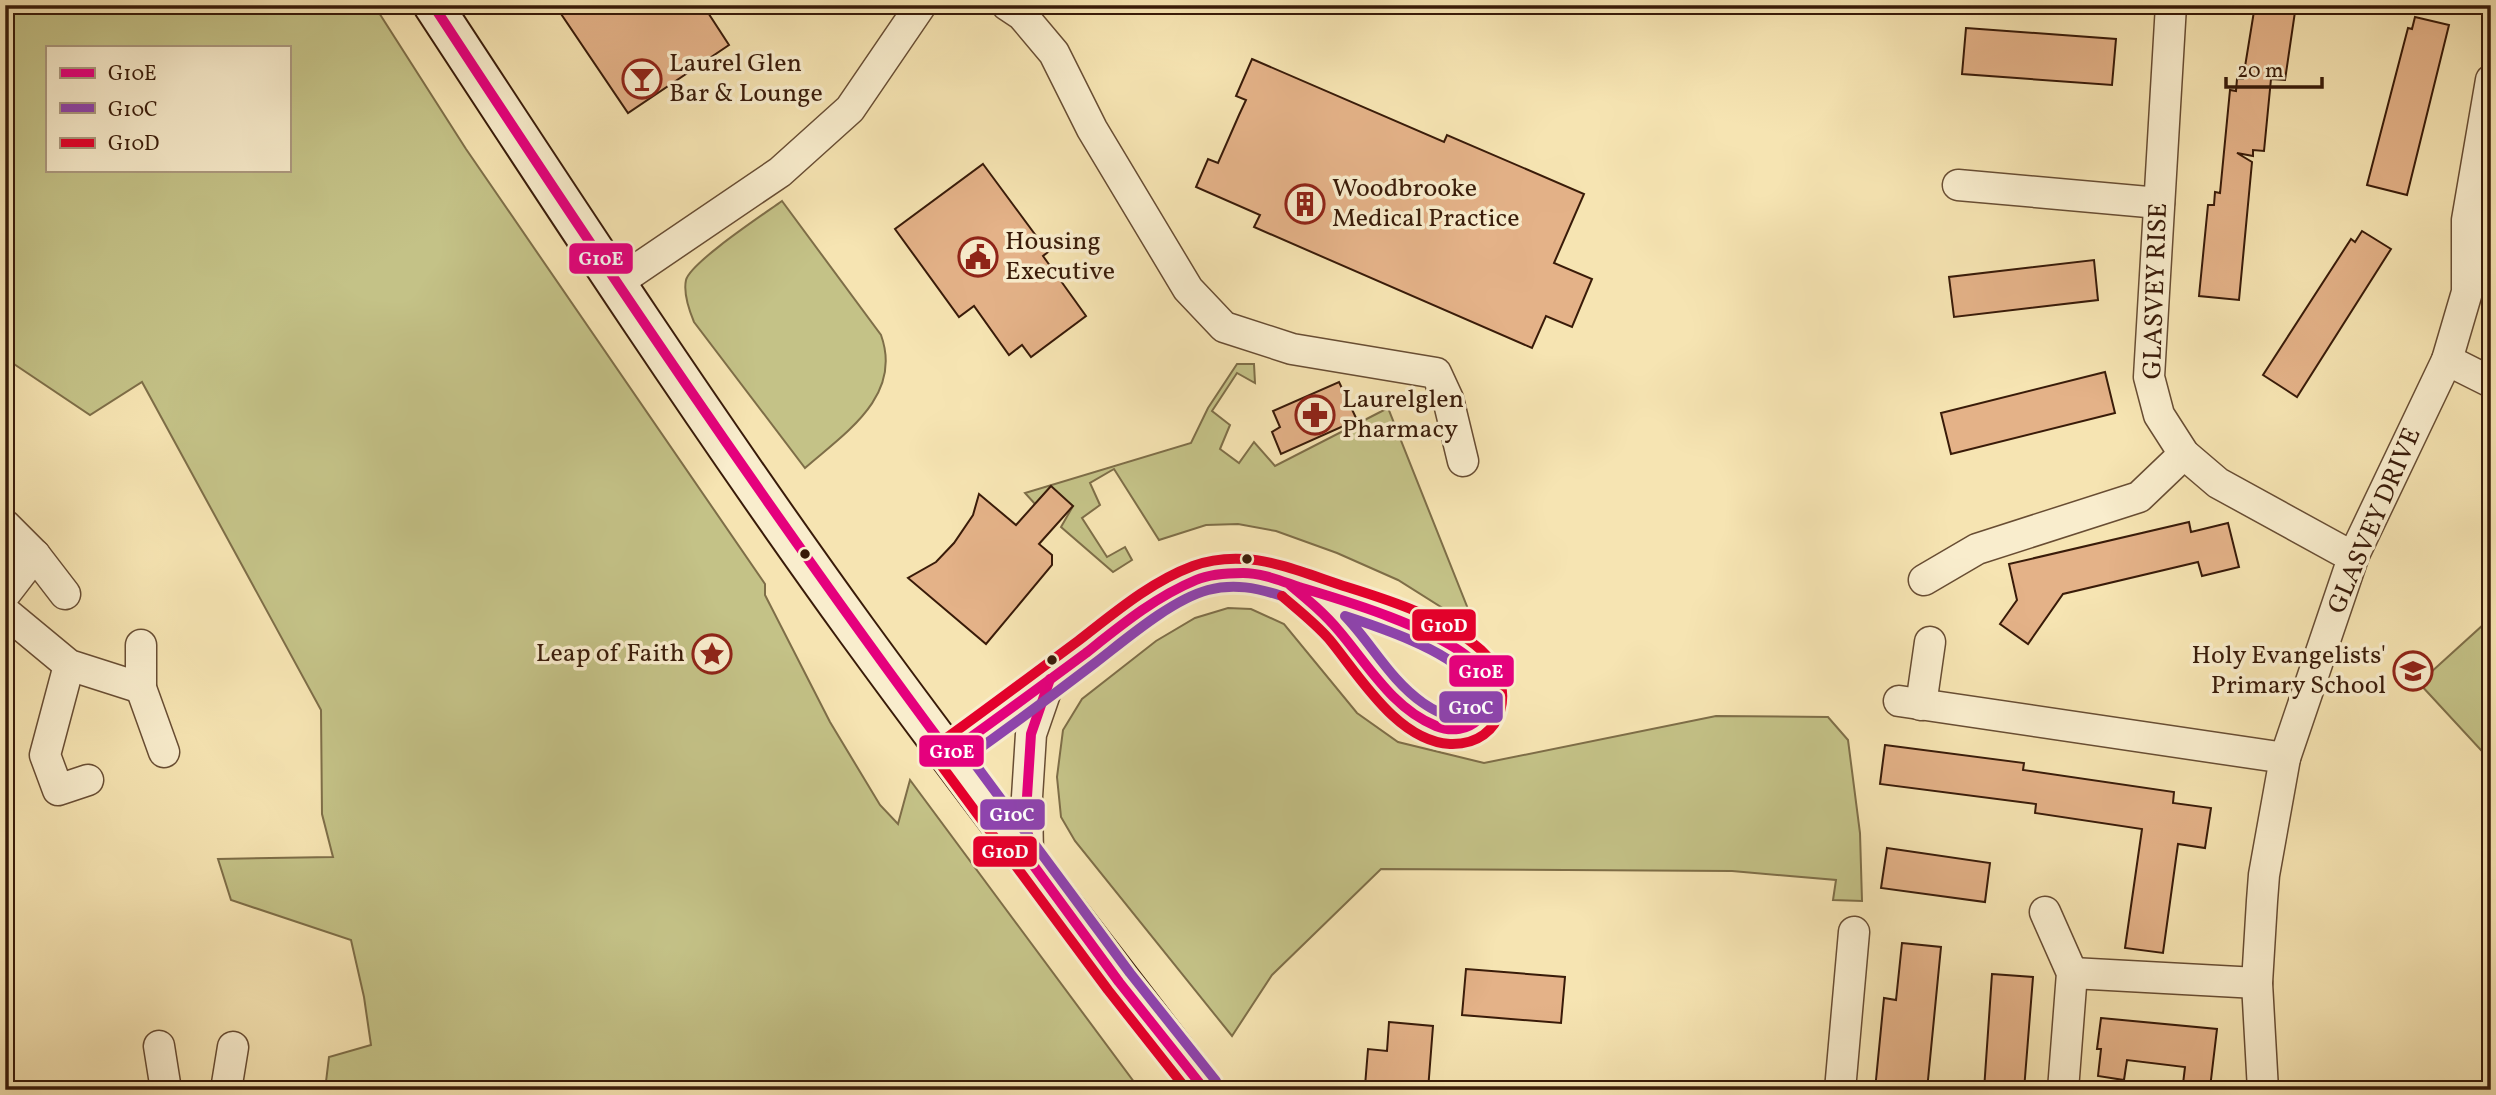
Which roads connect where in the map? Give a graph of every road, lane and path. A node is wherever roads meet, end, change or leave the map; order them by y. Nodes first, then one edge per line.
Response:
1 (433, 5) edge
2 (921, 5) edge
3 (1007, 5) edge
4 (2171, 5) edge
5 (2491, 80) edge
6 (1958, 185) dead end
7 (2159, 203) junction
8 (615, 284) junction
9 (2446, 360) junction
10 (2491, 382) edge
11 (2184, 454) junction
12 (1463, 461) dead end
13 (5, 525) edge
14 (35, 555) junction
15 (2354, 555) junction
16 (1924, 580) dead end
17 (1289, 584) junction
18 (5, 594) edge
19 (65, 594) dead end
20 (5, 612) edge
21 (1930, 642) dead end
22 (141, 645) dead end
23 (69, 665) junction
24 (1050, 679) junction
25 (141, 688) junction
26 (164, 752) dead end
27 (949, 753) junction
28 (2285, 758) junction
29 (88, 780) dead end
30 (1028, 858) junction
31 (2045, 912) dead end
32 (1854, 932) dead end
33 (2073, 973) junction
34 (2257, 983) junction
35 (159, 1046) dead end
36 (233, 1047) dead end
37 (166, 1090) edge
38 (226, 1090) edge
39 (1205, 1090) edge
40 (1840, 1090) edge
41 (2063, 1090) edge
42 (2263, 1090) edge

1 - 8 main road
2 - 8 street
3 - 12 street
4 - 7 street, GLASVEY RISE
5 - 9 street, GLASVEY DRIVE
6 - 7 street
7 - 11 street, GLASVEY RISE
8 - 27 main road
9 - 10 street
9 - 15 street, GLASVEY DRIVE
11 - 15 street, GLASVEY RISE
11 - 16 street
13 - 14 street
14 - 18 street
14 - 19 street
15 - 28 street, GLASVEY DRIVE
17 - 17 street
17 - 24 street
20 - 23 street
21 - 28 street
22 - 25 street
23 - 25 street
23 - 29 street
24 - 27 street
24 - 30 street
25 - 26 street
27 - 30 main road
28 - 34 street, GLASVEY DRIVE
30 - 39 main road
31 - 33 street
32 - 40 street
33 - 34 street
33 - 41 street
34 - 42 street, GLASVEY DRIVE
35 - 37 street
36 - 38 street

